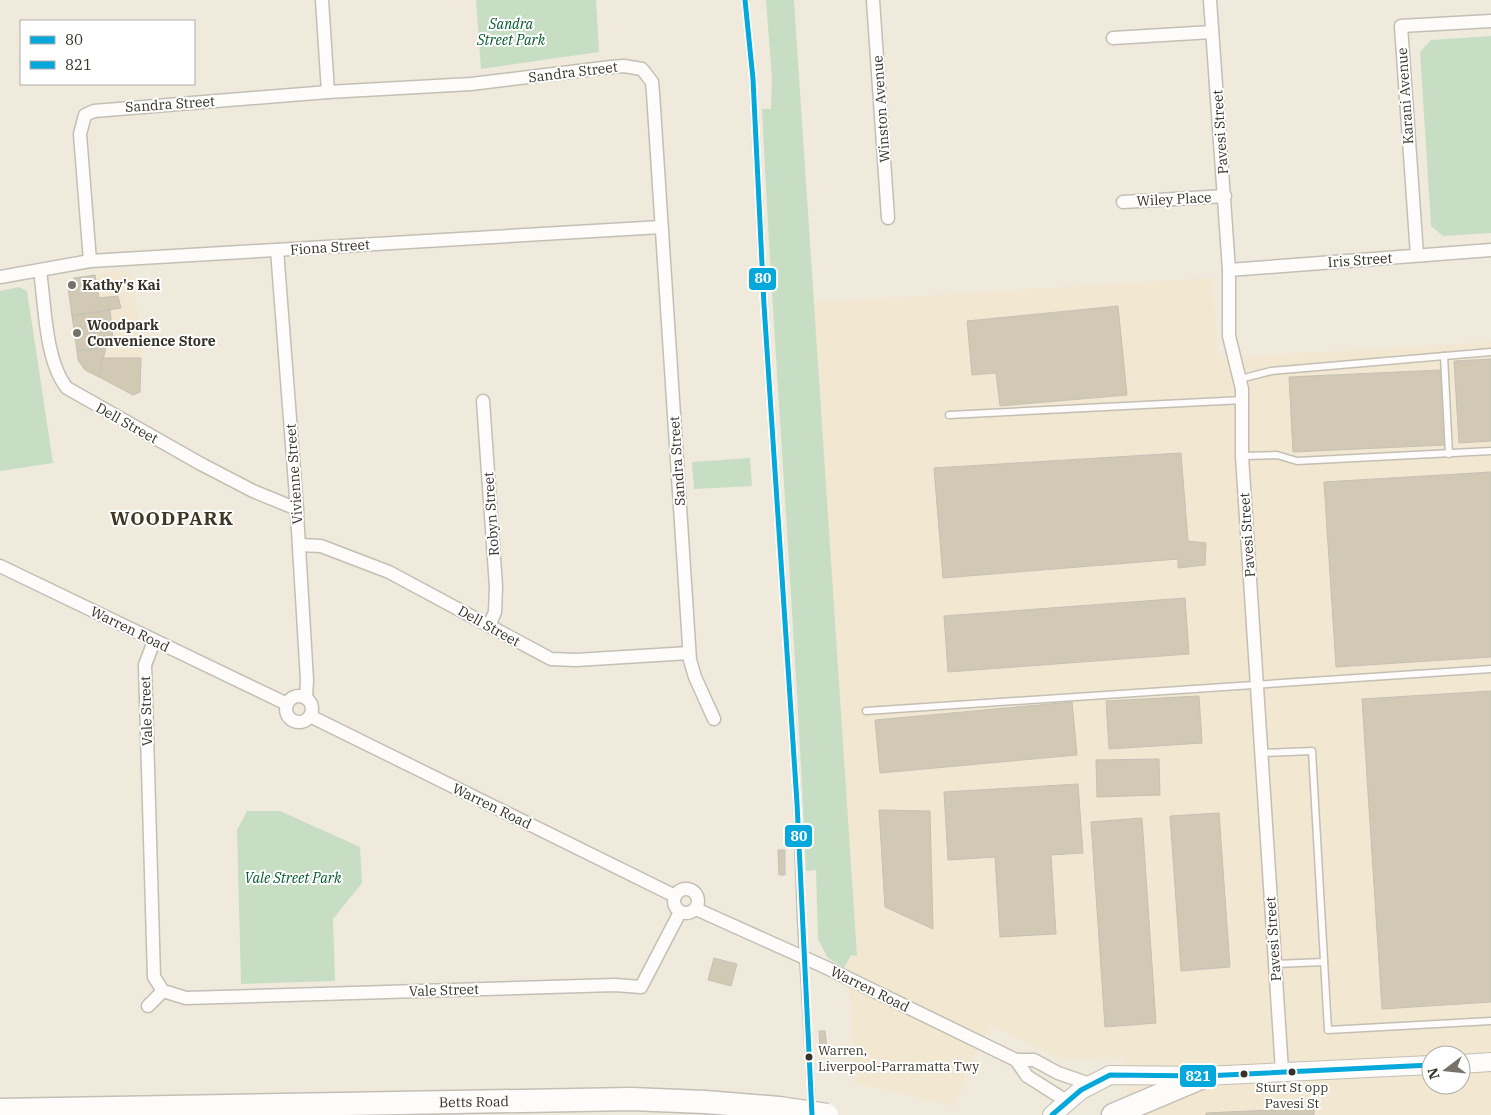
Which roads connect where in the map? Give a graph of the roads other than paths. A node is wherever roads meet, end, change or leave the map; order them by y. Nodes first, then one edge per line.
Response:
1 (322, 0) edge
2 (746, 0) edge
3 (873, 0) edge
4 (1210, 0) edge
5 (1491, 21) edge
6 (1212, 32) junction
7 (1113, 38) dead end
8 (328, 92) junction
9 (1225, 196) junction
10 (1124, 202) dead end
11 (888, 218) dead end
12 (661, 227) junction
13 (277, 250) junction
14 (1491, 250) edge
15 (1416, 255) junction
16 (90, 261) junction
17 (1229, 270) junction
18 (40, 271) junction
19 (0, 277) edge
20 (1491, 352) edge
21 (1444, 356) junction
22 (1240, 380) junction
23 (1243, 400) junction
24 (483, 401) dead end
25 (949, 415) dead end
26 (1491, 451) edge
27 (1449, 454) junction
28 (1242, 456) junction
29 (297, 509) junction
30 (299, 545) junction
31 (0, 566) edge
32 (489, 626) junction
33 (154, 641) junction
34 (689, 653) junction
35 (1491, 669) edge
36 (1257, 683) junction
37 (306, 698) junction
38 (287, 704) junction
39 (866, 711) dead end
40 (310, 716) junction
41 (714, 719) dead end
42 (1261, 753) junction
43 (675, 896) junction
44 (696, 909) junction
45 (680, 912) junction
46 (803, 957) junction
47 (1324, 962) junction
48 (1275, 964) junction
49 (163, 991) junction
50 (148, 1006) dead end
51 (1491, 1021) edge
52 (1016, 1060) junction
53 (1491, 1062) edge
54 (1471, 1063) edge
55 (1421, 1065) edge
56 (1282, 1071) junction
57 (1205, 1076) junction
58 (1090, 1084) junction
59 (1067, 1109) edge
60 (0, 1110) edge
61 (812, 1115) edge
62 (827, 1115) edge
63 (1052, 1115) edge
64 (1113, 1115) edge

1 - 8 street
2 - 46 lane
3 - 11 street, Winston Avenue
4 - 6 street, Pavesi Street
5 - 15 street, Karani Avenue
6 - 7 street
6 - 9 street, Pavesi Street
8 - 12 street, Sandra Street
8 - 16 street, Sandra Street
9 - 10 street, Wiley Place
9 - 17 street, Pavesi Street
12 - 13 street, Fiona Street
12 - 34 street, Sandra Street
13 - 16 street, Fiona Street
13 - 29 street, Vivienne Street
14 - 15 street, Iris Street
15 - 17 street, Iris Street
16 - 18 street, Fiona Street
17 - 22 street, Pavesi Street
18 - 19 street, Fiona Street
18 - 29 street, Dell Street
20 - 21 lane
21 - 22 lane
21 - 27 lane
22 - 23 street, Pavesi Street
23 - 25 lane
23 - 28 street, Pavesi Street
24 - 32 street, Robyn Street
26 - 27 lane
27 - 28 lane
28 - 36 street, Pavesi Street
29 - 30 street, Vivienne Street
30 - 32 street, Dell Street
30 - 37 street, Vivienne Street
31 - 33 street, Warren Road
32 - 34 street, Dell Street
33 - 38 street, Warren Road
33 - 49 street, Vale Street
34 - 41 street, Sandra Street
35 - 36 lane
36 - 39 lane
36 - 42 street, Pavesi Street
37 - 38 street
37 - 40 street
38 - 40 street
40 - 43 street, Warren Road
42 - 47 lane
42 - 48 street, Pavesi Street
43 - 44 street
43 - 45 street
44 - 45 street
44 - 46 street, Warren Road
45 - 49 street, Vale Street
46 - 52 street, Warren Road
46 - 61 lane
47 - 48 lane
47 - 51 lane
48 - 56 street, Pavesi Street
49 - 50 street
52 - 58 street, Warren Road
52 - 59 street, Warren Road
53 - 54 street
55 - 56 street
56 - 57 street
57 - 58 street
57 - 64 highway
58 - 59 street
59 - 63 street
60 - 62 highway, Betts Road, bridge

